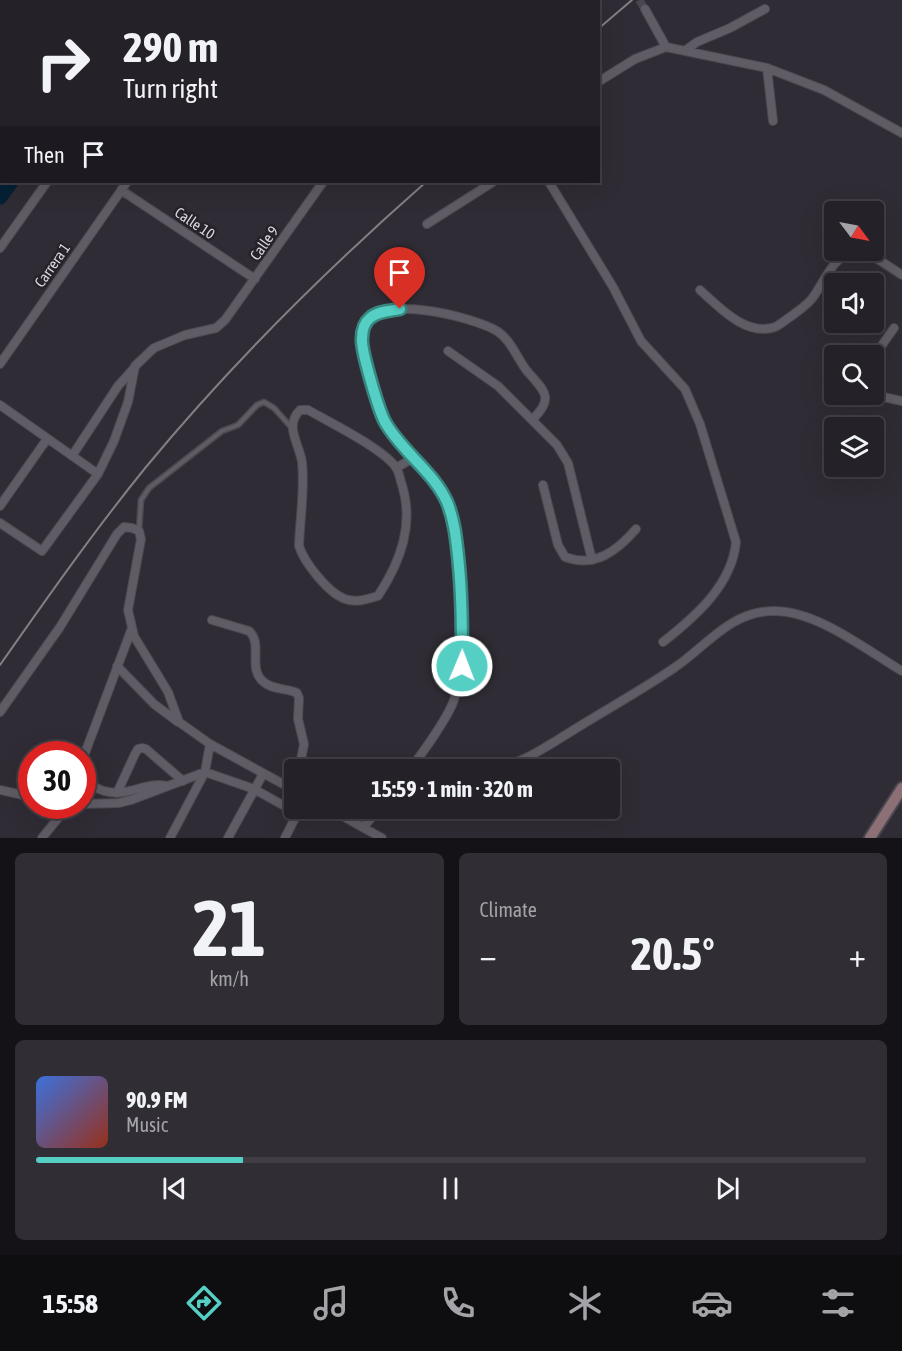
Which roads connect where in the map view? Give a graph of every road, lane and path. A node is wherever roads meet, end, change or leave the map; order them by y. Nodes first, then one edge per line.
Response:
1 (645, 9) tunnel mouth
2 (765, 9) dead end
3 (666, 47) junction
4 (686, 50) junction
5 (767, 68) junction
6 (600, 81) edge
7 (773, 121) dead end
8 (902, 133) edge
9 (46, 183) edge
10 (126, 183) edge
11 (322, 183) edge
12 (491, 183) edge
13 (550, 183) edge
14 (121, 190) junction
15 (427, 224) dead end
16 (0, 248) edge
17 (836, 261) edge
18 (881, 261) edge
19 (902, 275) edge
20 (255, 279) junction
21 (700, 290) dead end
22 (894, 328) dead end
23 (882, 345) edge
24 (448, 351) dead end
25 (0, 364) edge
26 (135, 366) junction
27 (884, 397) edge
28 (902, 401) edge
29 (0, 405) edge
30 (532, 419) junction
31 (291, 428) junction
32 (47, 439) junction
33 (72, 456) junction
34 (413, 458) junction
35 (396, 468) junction
36 (98, 474) junction
37 (543, 485) dead end
38 (0, 506) edge
39 (0, 523) edge
40 (636, 529) dead end
41 (139, 531) junction
42 (592, 560) junction
43 (212, 620) dead end
44 (132, 627) junction
45 (663, 642) dead end
46 (117, 666) junction
47 (902, 670) edge
48 (0, 712) edge
49 (179, 722) junction
50 (89, 741) edge
51 (210, 744) junction
52 (301, 759) edge
53 (417, 759) edge
54 (523, 759) edge
55 (205, 772) junction
56 (263, 774) junction
57 (183, 781) junction
58 (284, 785) edge
59 (96, 788) edge
60 (902, 788) edge
61 (254, 789) junction
62 (0, 790) edge
63 (144, 791) junction
64 (113, 792) junction
65 (18, 794) edge
66 (96, 803) edge
67 (104, 803) junction
68 (284, 804) edge
69 (57, 819) edge
70 (295, 819) edge
71 (349, 819) edge
72 (370, 819) edge
73 (364, 827) junction
74 (42, 838) edge
75 (170, 838) edge
76 (228, 838) edge
77 (285, 838) edge
78 (382, 838) edge
79 (870, 838) edge

1 - 3 street
2 - 4 street
3 - 4 street
3 - 6 street
4 - 5 street
5 - 7 street
5 - 8 street
9 - 16 street
10 - 14 street, Carrera 1
11 - 20 street, Calle 9
12 - 15 street
13 - 45 street
14 - 20 street, Calle 10
14 - 25 street, Carrera 1
17 - 21 street
18 - 19 street
20 - 26 street, Calle 9
22 - 23 street
24 - 30 street
26 - 33 street
26 - 36 street
27 - 28 street
29 - 32 street
30 - 34 street
30 - 42 street
31 - 35 street
31 - 35 street
31 - 41 lane
32 - 33 street
32 - 38 street
33 - 36 street
34 - 35 street
34 - 53 street
36 - 39 street
37 - 42 street
40 - 42 street
41 - 44 street
41 - 48 street
43 - 52 street
44 - 46 street
44 - 49 street
46 - 49 street
46 - 50 street
47 - 54 street
49 - 51 street
51 - 55 street
51 - 56 street
55 - 57 street
55 - 61 street
55 - 75 street
56 - 58 street
56 - 61 street
57 - 63 street
57 - 64 street
59 - 64 street
60 - 79 street
61 - 68 street
61 - 76 street
62 - 65 street
63 - 64 street
63 - 67 street
64 - 67 street
66 - 67 street
69 - 74 street
70 - 77 street
71 - 73 street
72 - 73 street
73 - 78 street

